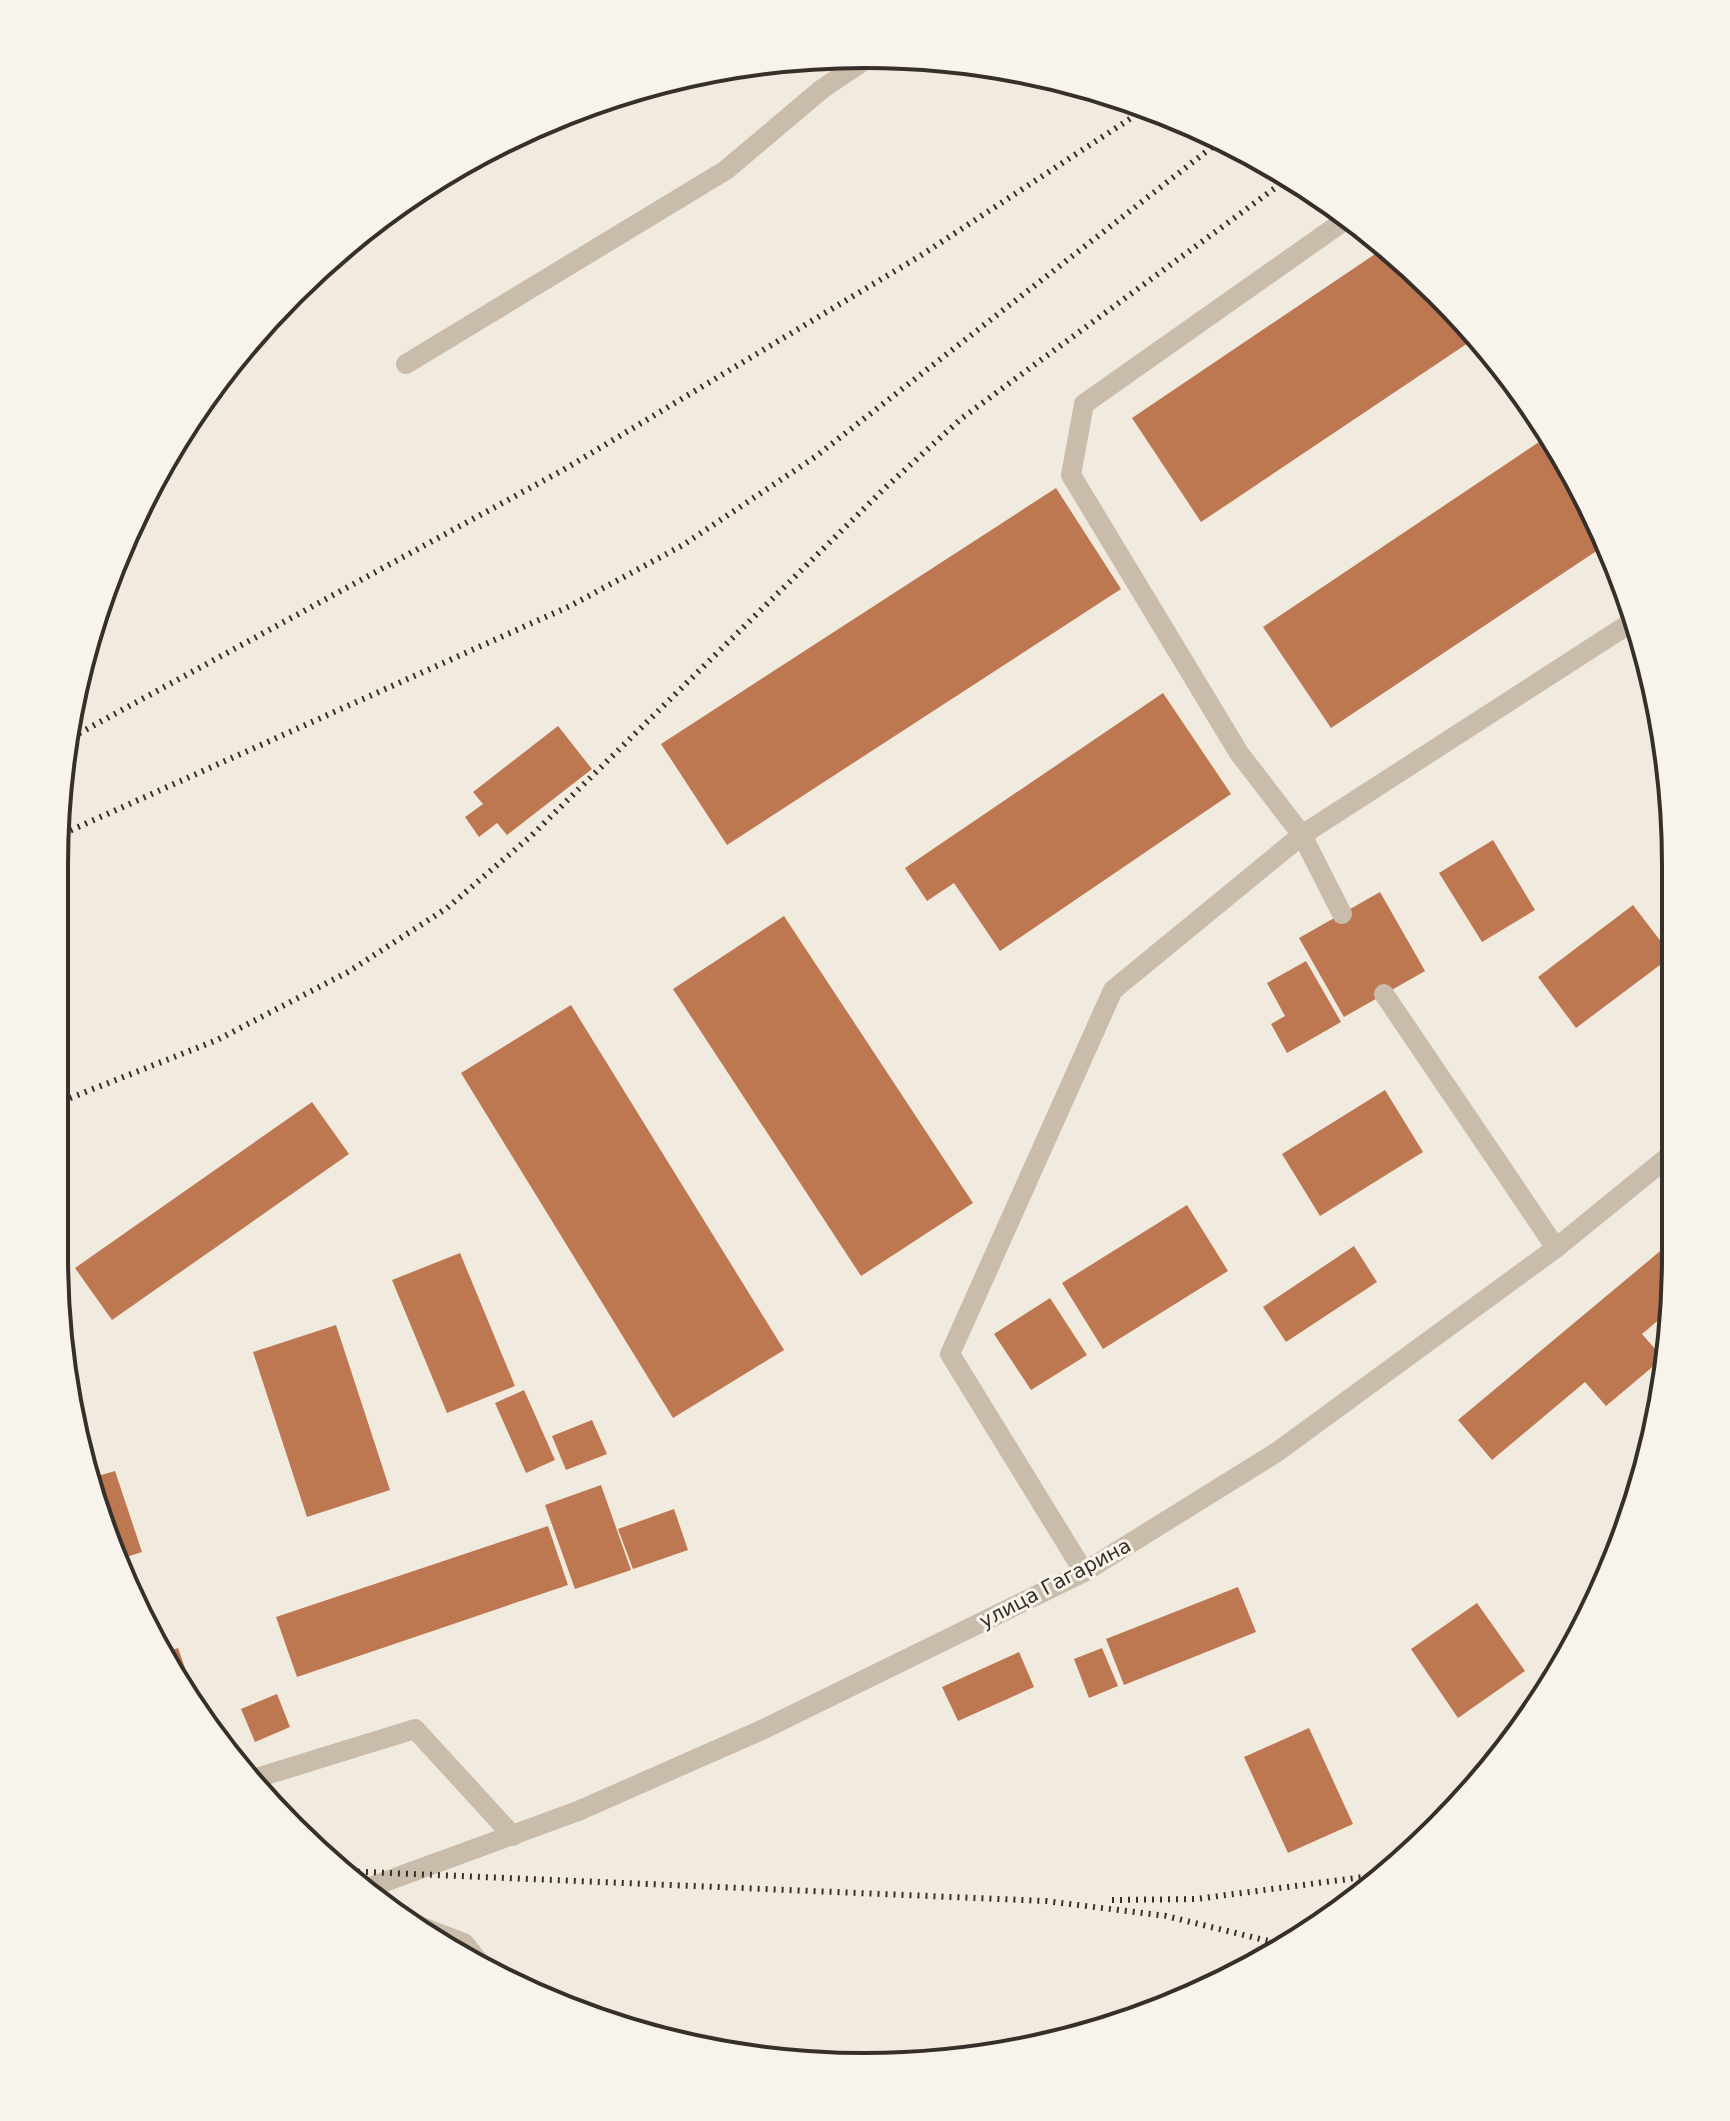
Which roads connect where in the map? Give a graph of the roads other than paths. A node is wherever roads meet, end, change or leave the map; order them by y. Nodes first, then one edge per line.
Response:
1 (852, 68) edge
2 (1339, 225) edge
3 (406, 364) dead end
4 (1625, 626) edge
5 (1302, 835) junction
6 (1342, 914) dead end
7 (1384, 994) dead end
8 (1662, 1162) edge
9 (1556, 1248) junction
10 (1084, 1572) junction
11 (262, 1776) edge
12 (513, 1836) junction
13 (376, 1884) edge

1 - 3 street
2 - 5 street
4 - 5 street
5 - 6 street
5 - 10 street
7 - 9 street
8 - 9 street, улица Гагарина
9 - 10 street, улица Гагарина
10 - 12 street, улица Гагарина
11 - 12 street
12 - 13 street, улица Гагарина

